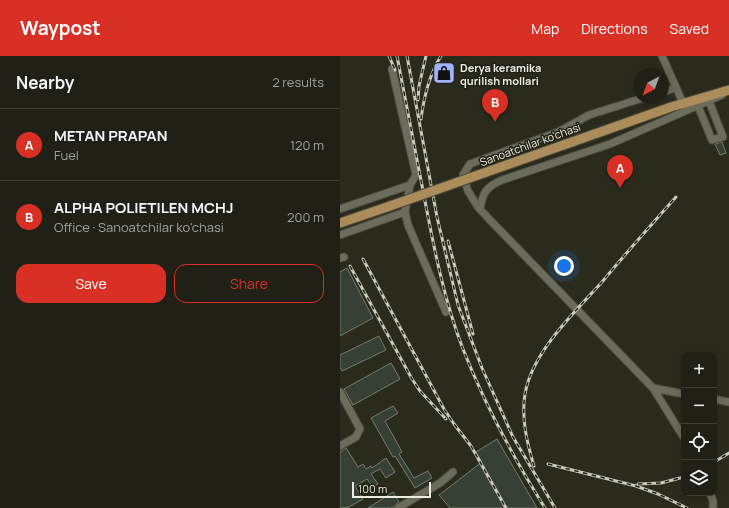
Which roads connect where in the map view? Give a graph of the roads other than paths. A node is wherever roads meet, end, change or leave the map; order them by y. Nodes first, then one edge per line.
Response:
1 (662, 56) edge
2 (392, 69) dead end
3 (675, 88) junction
4 (669, 90) edge
5 (729, 91) edge
6 (633, 101) edge
7 (709, 102) junction
8 (683, 103) junction
9 (698, 106) junction
10 (410, 185) junction
11 (340, 209) edge
12 (480, 209) junction
13 (405, 212) junction
14 (340, 223) edge
15 (340, 235) edge
16 (446, 312) dead end
17 (653, 388) junction
18 (340, 392) edge
19 (681, 393) edge
20 (717, 400) edge
21 (729, 402) edge
22 (681, 433) edge
23 (340, 446) edge
24 (453, 472) dead end
25 (711, 496) edge
26 (398, 508) edge
27 (713, 508) edge

1 - 3 street
2 - 10 street
3 - 4 street
3 - 8 street
5 - 7 street
5 - 8 main road, Sanoatchilar ko'chasi
6 - 12 street
7 - 9 street
7 - 9 street
8 - 14 main road, Sanoatchilar ko'chasi, bridge
9 - 12 street
10 - 11 street
10 - 13 street
12 - 17 street
13 - 15 street
13 - 16 street
17 - 19 street
17 - 22 street
18 - 23 street
20 - 21 street
24 - 26 street
25 - 27 street

